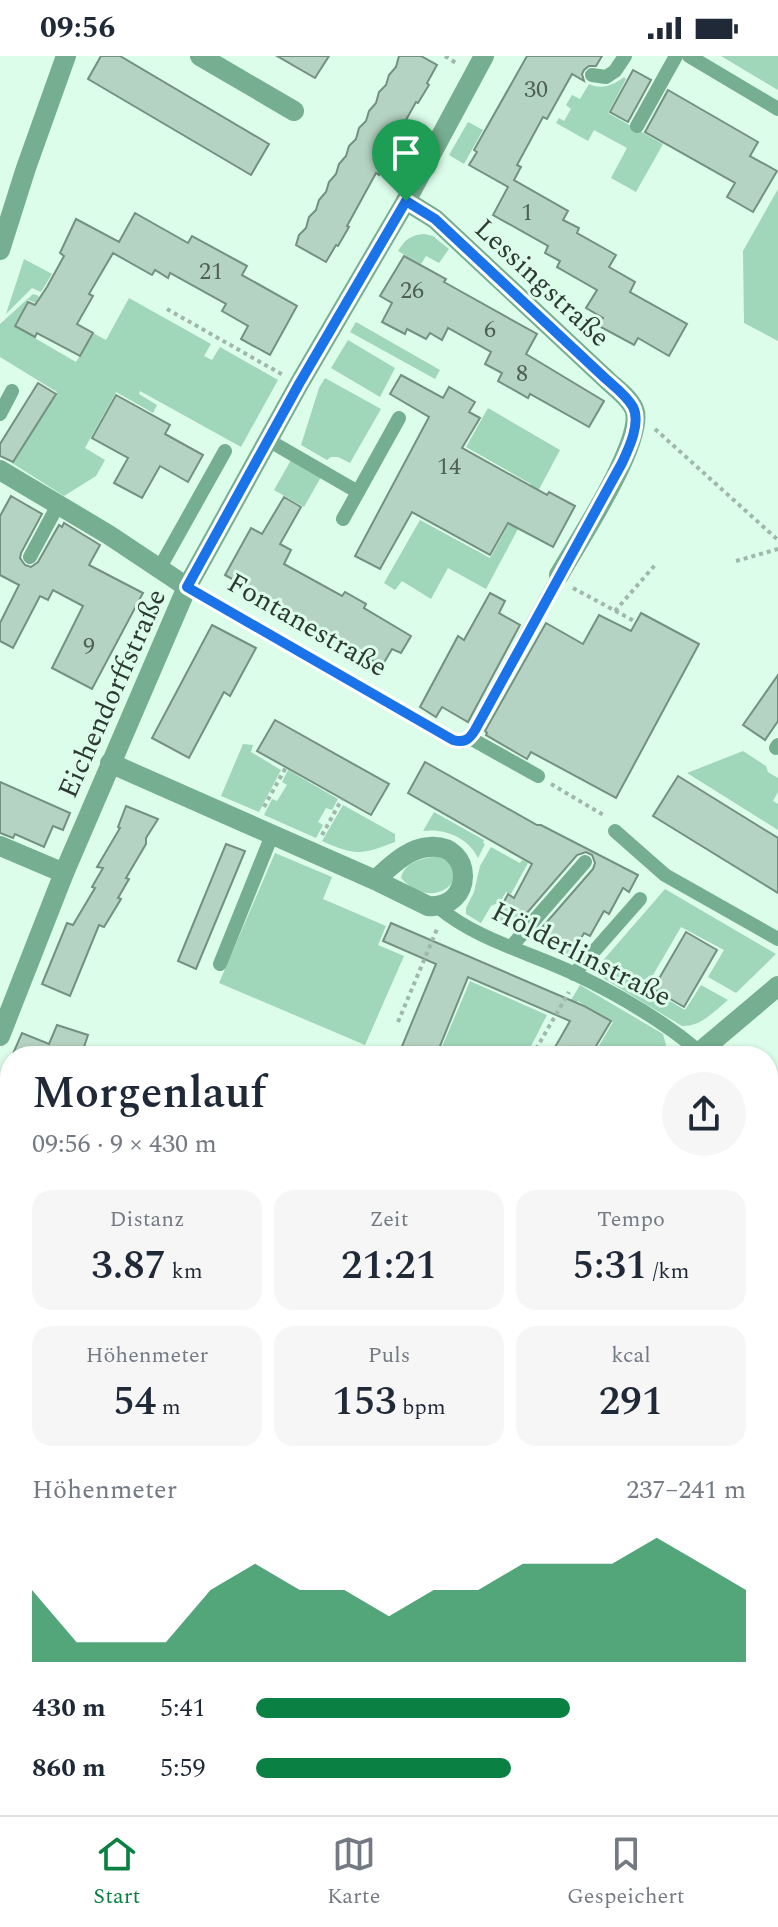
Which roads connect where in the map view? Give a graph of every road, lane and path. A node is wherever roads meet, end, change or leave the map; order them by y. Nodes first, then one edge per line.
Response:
1 (66, 56) edge
2 (200, 56) edge
3 (445, 56) edge
4 (484, 56) edge
5 (625, 56) edge
6 (676, 56) edge
7 (689, 56) edge
8 (452, 61) dead end
9 (592, 75) dead end
10 (778, 109) edge
11 (294, 111) dead end
12 (637, 126) dead end
13 (406, 201) junction
14 (0, 250) edge
15 (167, 309) dead end
16 (299, 384) junction
17 (12, 391) dead end
18 (635, 411) junction
19 (0, 414) edge
20 (399, 418) dead end
21 (268, 440) junction
22 (225, 451) dead end
23 (0, 470) edge
24 (358, 492) junction
25 (58, 505) junction
26 (343, 519) dead end
27 (778, 540) edge
28 (778, 549) edge
29 (30, 557) dead end
30 (736, 561) dead end
31 (655, 565) dead end
32 (159, 569) junction
33 (558, 577) junction
34 (187, 587) junction
35 (615, 611) junction
36 (636, 622) dead end
37 (470, 738) junction
38 (110, 763) junction
39 (286, 767) dead end
40 (538, 776) joint
41 (342, 799) dead end
42 (262, 831) junction
43 (615, 831) joint
44 (0, 846) edge
45 (312, 853) junction
46 (585, 862) dead end
47 (64, 873) junction
48 (375, 880) junction
49 (640, 899) dead end
50 (441, 910) junction
51 (778, 939) edge
52 (511, 947) junction
53 (220, 964) dead end
54 (576, 975) junction
55 (778, 986) edge
56 (398, 1022) dead end
57 (0, 1036) edge
58 (537, 1046) edge
59 (689, 1046) edge
60 (707, 1046) edge

1 - 14 street
2 - 11 street
3 - 8 path
4 - 13 street, Eichendorffstraße
5 - 9 lane
6 - 12 lane
7 - 10 lane
13 - 16 street, Eichendorffstraße
13 - 18 street, Lessingstraße
15 - 16 path
16 - 21 street, Eichendorffstraße
17 - 19 lane
18 - 27 path
18 - 33 street
20 - 24 lane
21 - 24 lane
21 - 34 street, Eichendorffstraße
22 - 32 lane
23 - 25 street, Fontanestraße
24 - 26 lane
25 - 29 lane
25 - 32 street, Fontanestraße
28 - 30 path
31 - 35 path
32 - 34 street, Fontanestraße
33 - 35 path
33 - 37 lane
34 - 37 lane, Fontanestraße
34 - 38 street, Eichendorffstraße
35 - 36 path
37 - 40 lane, Fontanestraße
38 - 42 street, Hölderlinstraße
38 - 47 street, Eichendorffstraße
39 - 42 path
40 - 43 path
41 - 45 path
42 - 45 street, Hölderlinstraße
42 - 53 lane
43 - 51 lane
44 - 47 street
45 - 48 street, Hölderlinstraße
46 - 52 lane
47 - 57 street, Eichendorffstraße
48 - 50 street, Hölderlinstraße
48 - 50 street, Hölderlinstraße
49 - 54 lane
50 - 52 lane, Hölderlinstraße
50 - 56 path
52 - 54 lane, Hölderlinstraße
54 - 58 path
54 - 59 lane, Hölderlinstraße
55 - 60 street

